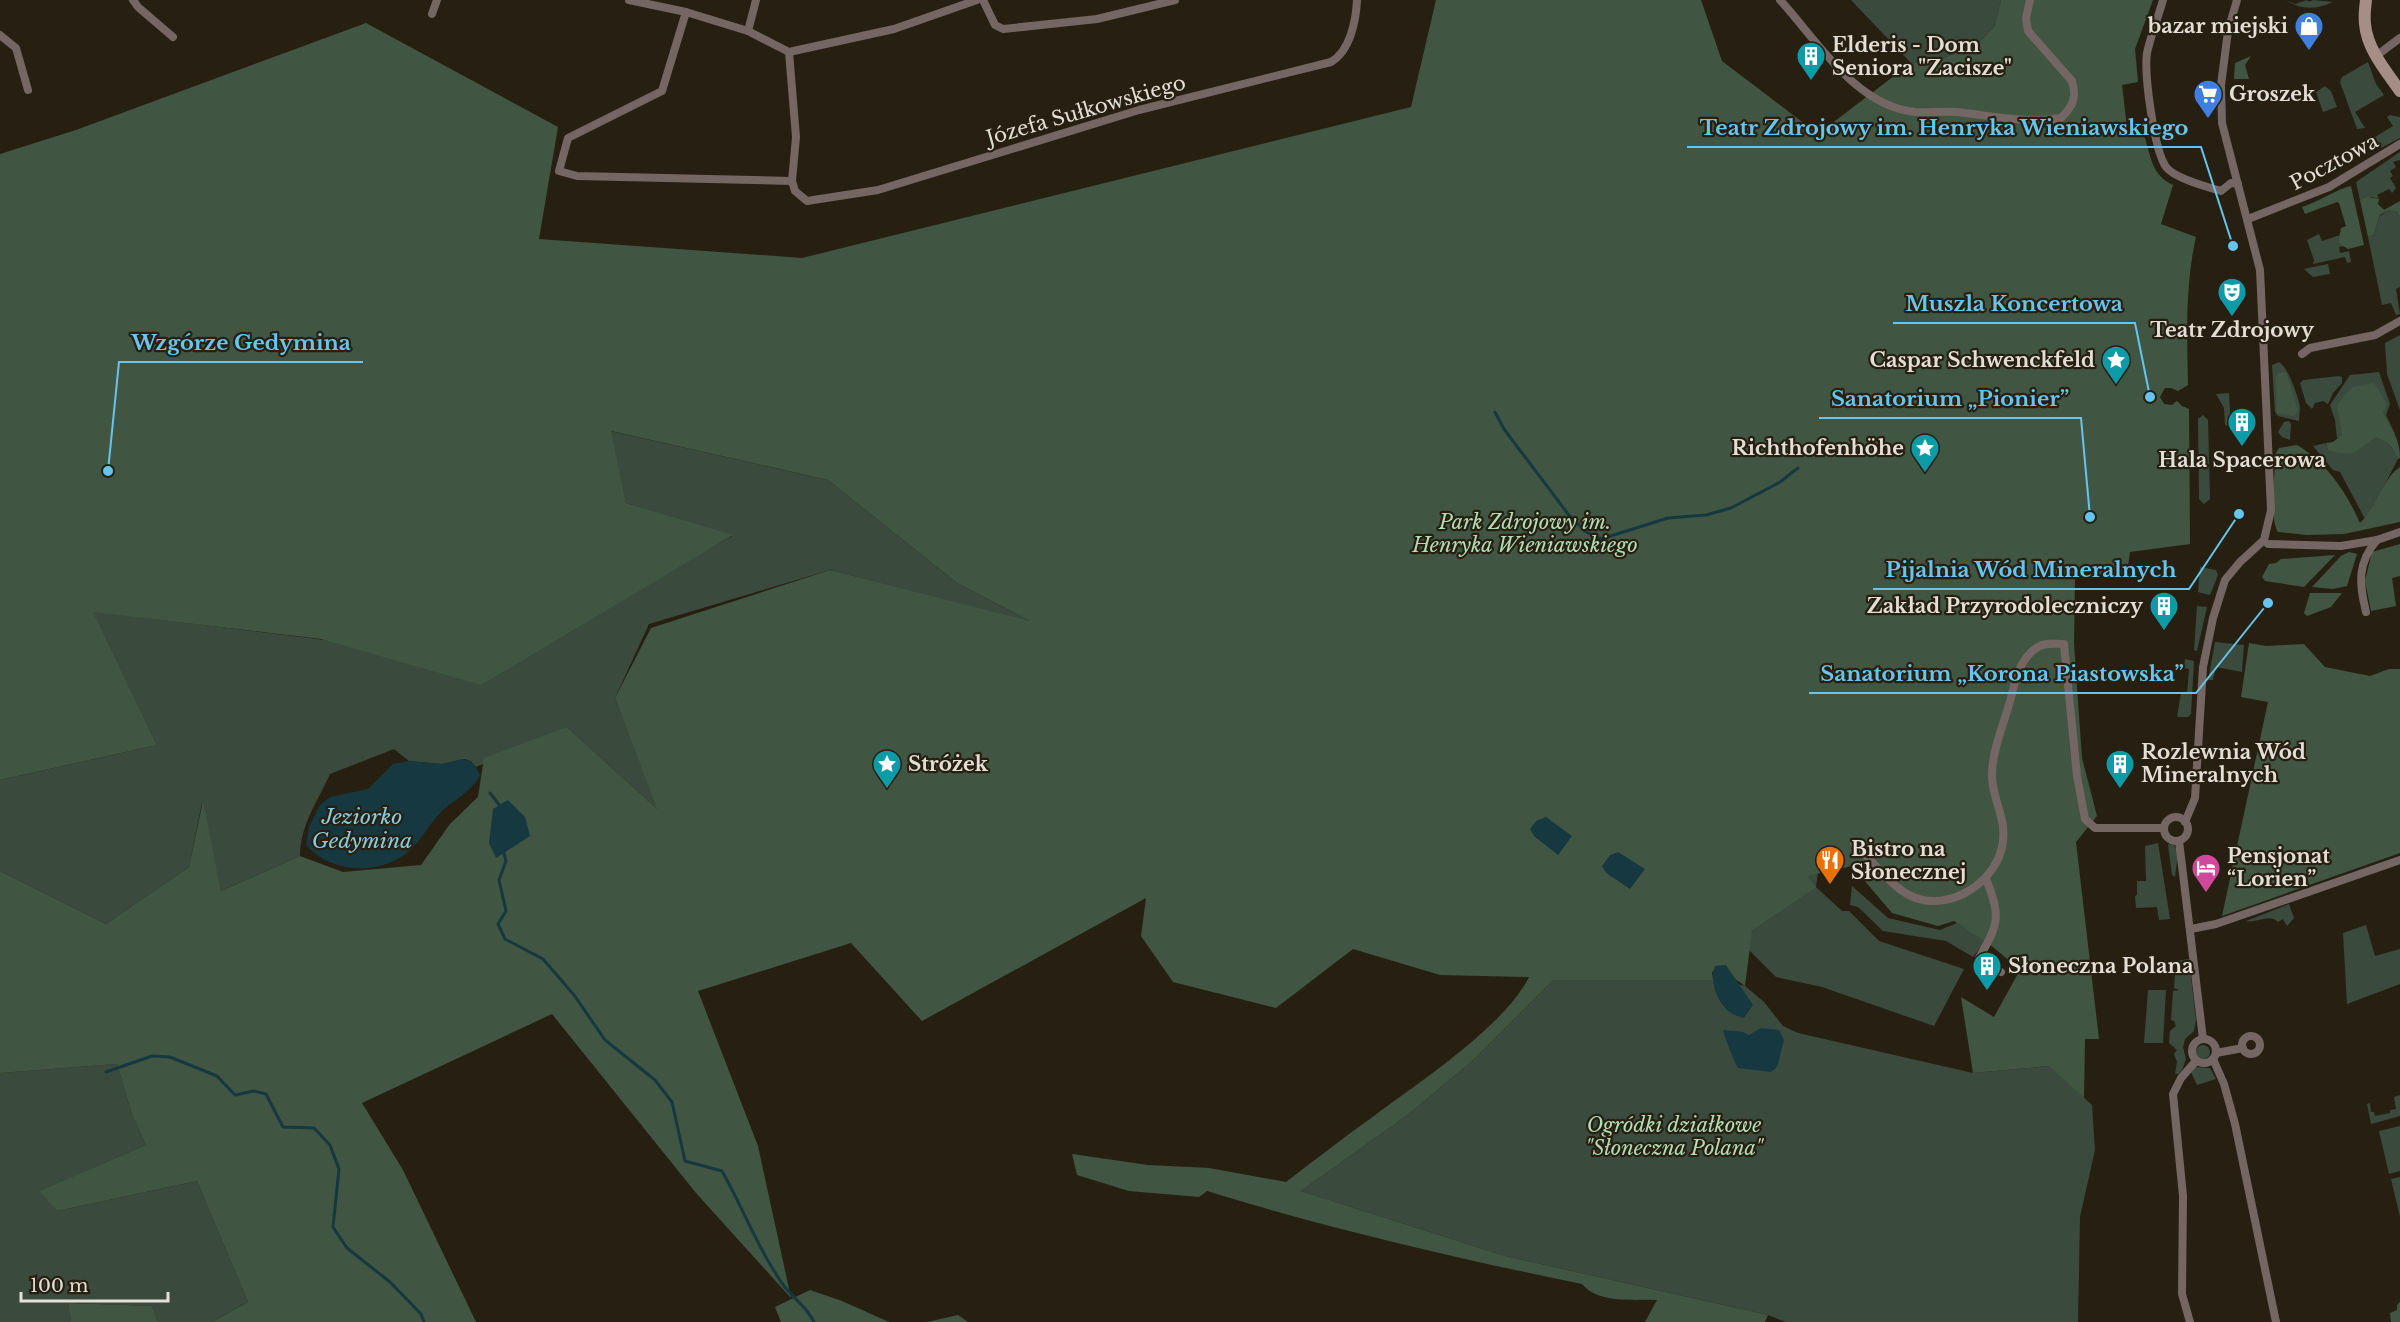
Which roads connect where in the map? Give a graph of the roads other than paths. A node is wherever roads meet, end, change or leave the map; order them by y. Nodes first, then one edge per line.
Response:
1 (133, 0) edge
2 (437, 0) edge
3 (629, 0) edge
4 (756, 0) edge
5 (977, 0) edge
6 (983, 0) edge
7 (1175, 0) edge
8 (1357, 0) edge
9 (1780, 0) edge
10 (2030, 0) edge
11 (2163, 0) edge
12 (2237, 0) edge
13 (2366, 0) edge
14 (686, 12) junction
15 (432, 14) dead end
16 (748, 31) junction
17 (0, 35) edge
18 (173, 37) dead end
19 (2400, 38) edge
20 (789, 52) junction
21 (2376, 56) junction
22 (28, 90) dead end
23 (2400, 91) edge
24 (2400, 144) edge
25 (792, 182) junction
26 (2238, 184) junction
27 (2248, 219) junction
28 (2400, 321) edge
29 (2302, 354) dead end
30 (2400, 532) edge
31 (2377, 540) junction
32 (2264, 543) junction
33 (2366, 612) dead end
34 (2185, 822) junction
35 (2164, 828) junction
36 (2179, 841) junction
37 (1854, 843) dead end
38 (2400, 860) edge
39 (1986, 879) junction
40 (2191, 929) junction
41 (2001, 972) dead end
42 (2203, 1039) junction
43 (2243, 1048) dead end
44 (2215, 1056) junction
45 (2196, 1061) junction
46 (2190, 1322) edge
47 (2276, 1322) edge

1 - 18 street
2 - 15 street
3 - 14 street
4 - 16 street
5 - 20 street
6 - 7 street
8 - 25 street, Józefa Sułkowskiego
9 - 10 street
11 - 26 street
12 - 26 street
13 - 21 street
14 - 16 street
14 - 25 street
16 - 20 street
17 - 22 street
19 - 21 street
20 - 25 street
21 - 23 street
24 - 27 street, Pocztowa
26 - 27 street
27 - 32 street
28 - 29 street
30 - 31 street
31 - 32 street
31 - 33 street
32 - 34 street
34 - 35 street
34 - 36 street
35 - 36 street
35 - 39 street
36 - 40 street
37 - 39 street
38 - 40 street
39 - 41 street
40 - 42 street
42 - 44 street
42 - 45 street
43 - 44 street
44 - 45 street
44 - 47 street
45 - 46 street

